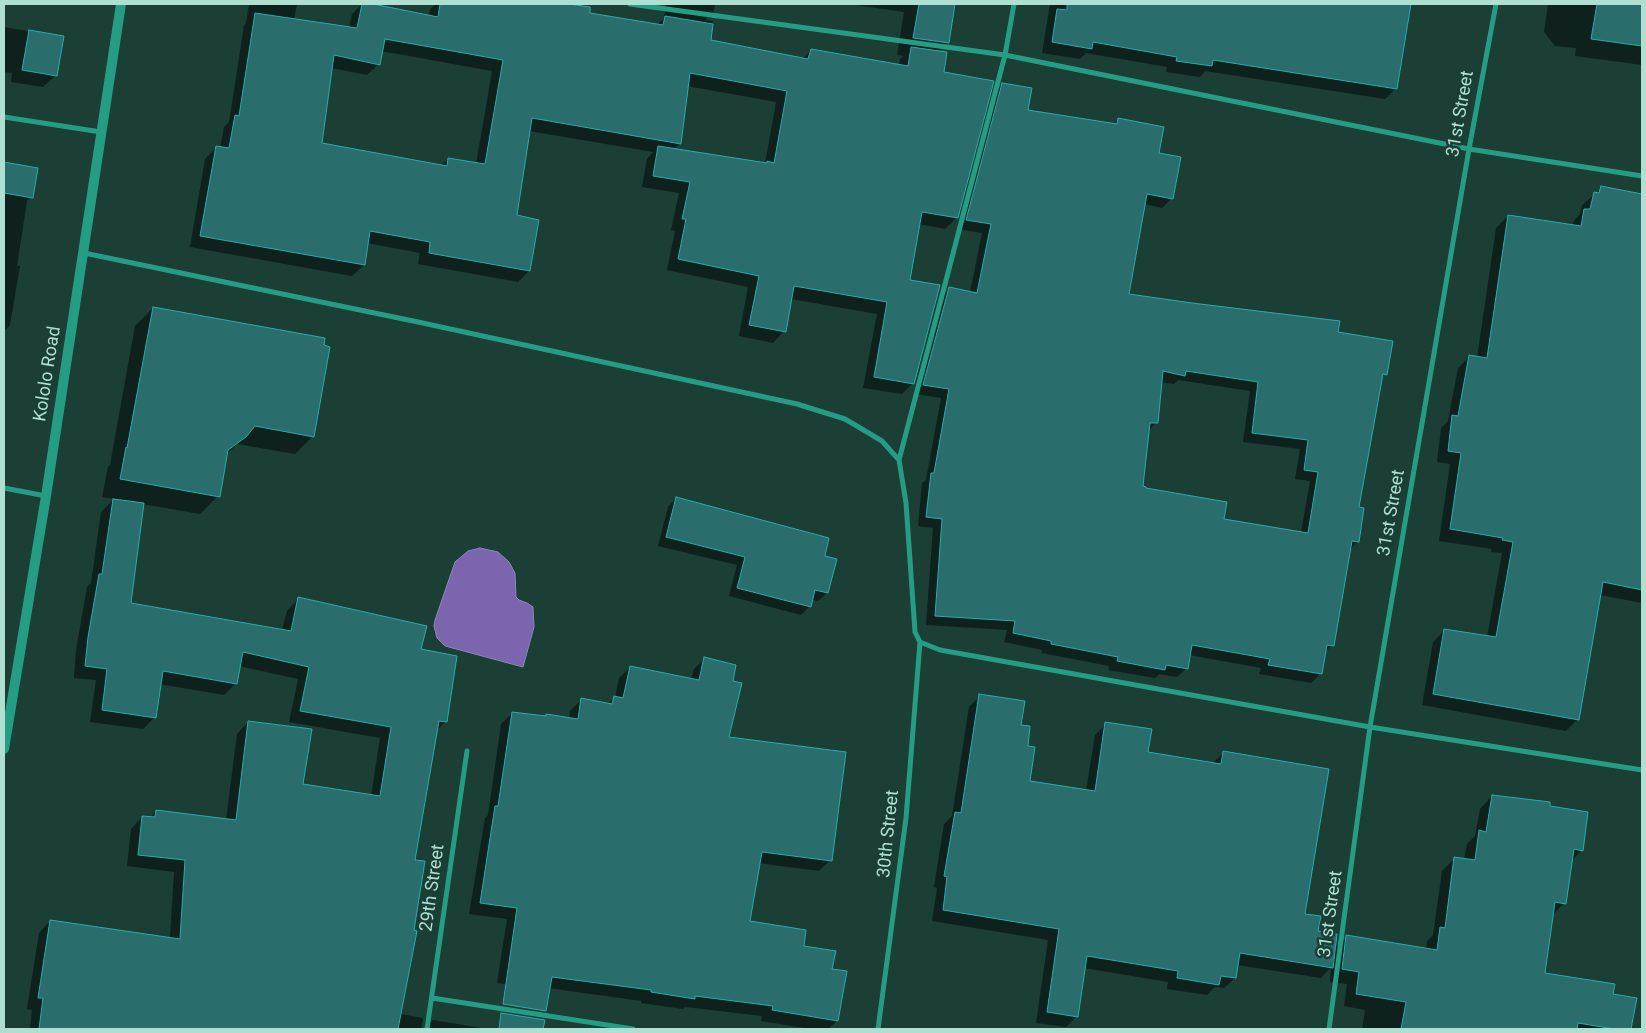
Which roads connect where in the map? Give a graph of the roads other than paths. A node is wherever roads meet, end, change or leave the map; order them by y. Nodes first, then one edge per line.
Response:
1 (121, 4) edge
2 (630, 4) edge
3 (1014, 4) edge
4 (1496, 4) edge
5 (1005, 55) junction
6 (4, 117) edge
7 (101, 132) junction
8 (1468, 149) junction
9 (1642, 176) edge
10 (84, 253) junction
11 (899, 460) junction
12 (4, 488) edge
13 (46, 496) junction
14 (920, 642) junction
15 (1370, 727) junction
16 (4, 749) edge
17 (466, 751) dead end
18 (1642, 770) edge
19 (432, 998) junction
20 (615, 1028) edge
21 (427, 1029) edge
22 (634, 1029) edge
23 (878, 1029) edge
24 (1329, 1029) edge

1 - 7 street, Kololo Road
2 - 5 street
3 - 5 street
4 - 8 street, 31st Street
5 - 8 street
5 - 11 street
6 - 7 street
7 - 10 street, Kololo Road
8 - 9 street
8 - 15 street, 31st Street
10 - 11 street
10 - 13 street, Kololo Road
11 - 14 street, 30th Street
12 - 13 street
13 - 16 street, Kololo Road
14 - 15 street
14 - 23 street, 30th Street
15 - 18 street
15 - 24 street, 31st Street
17 - 19 street, 29th Street
19 - 20 street
19 - 21 street, 29th Street
20 - 22 street

